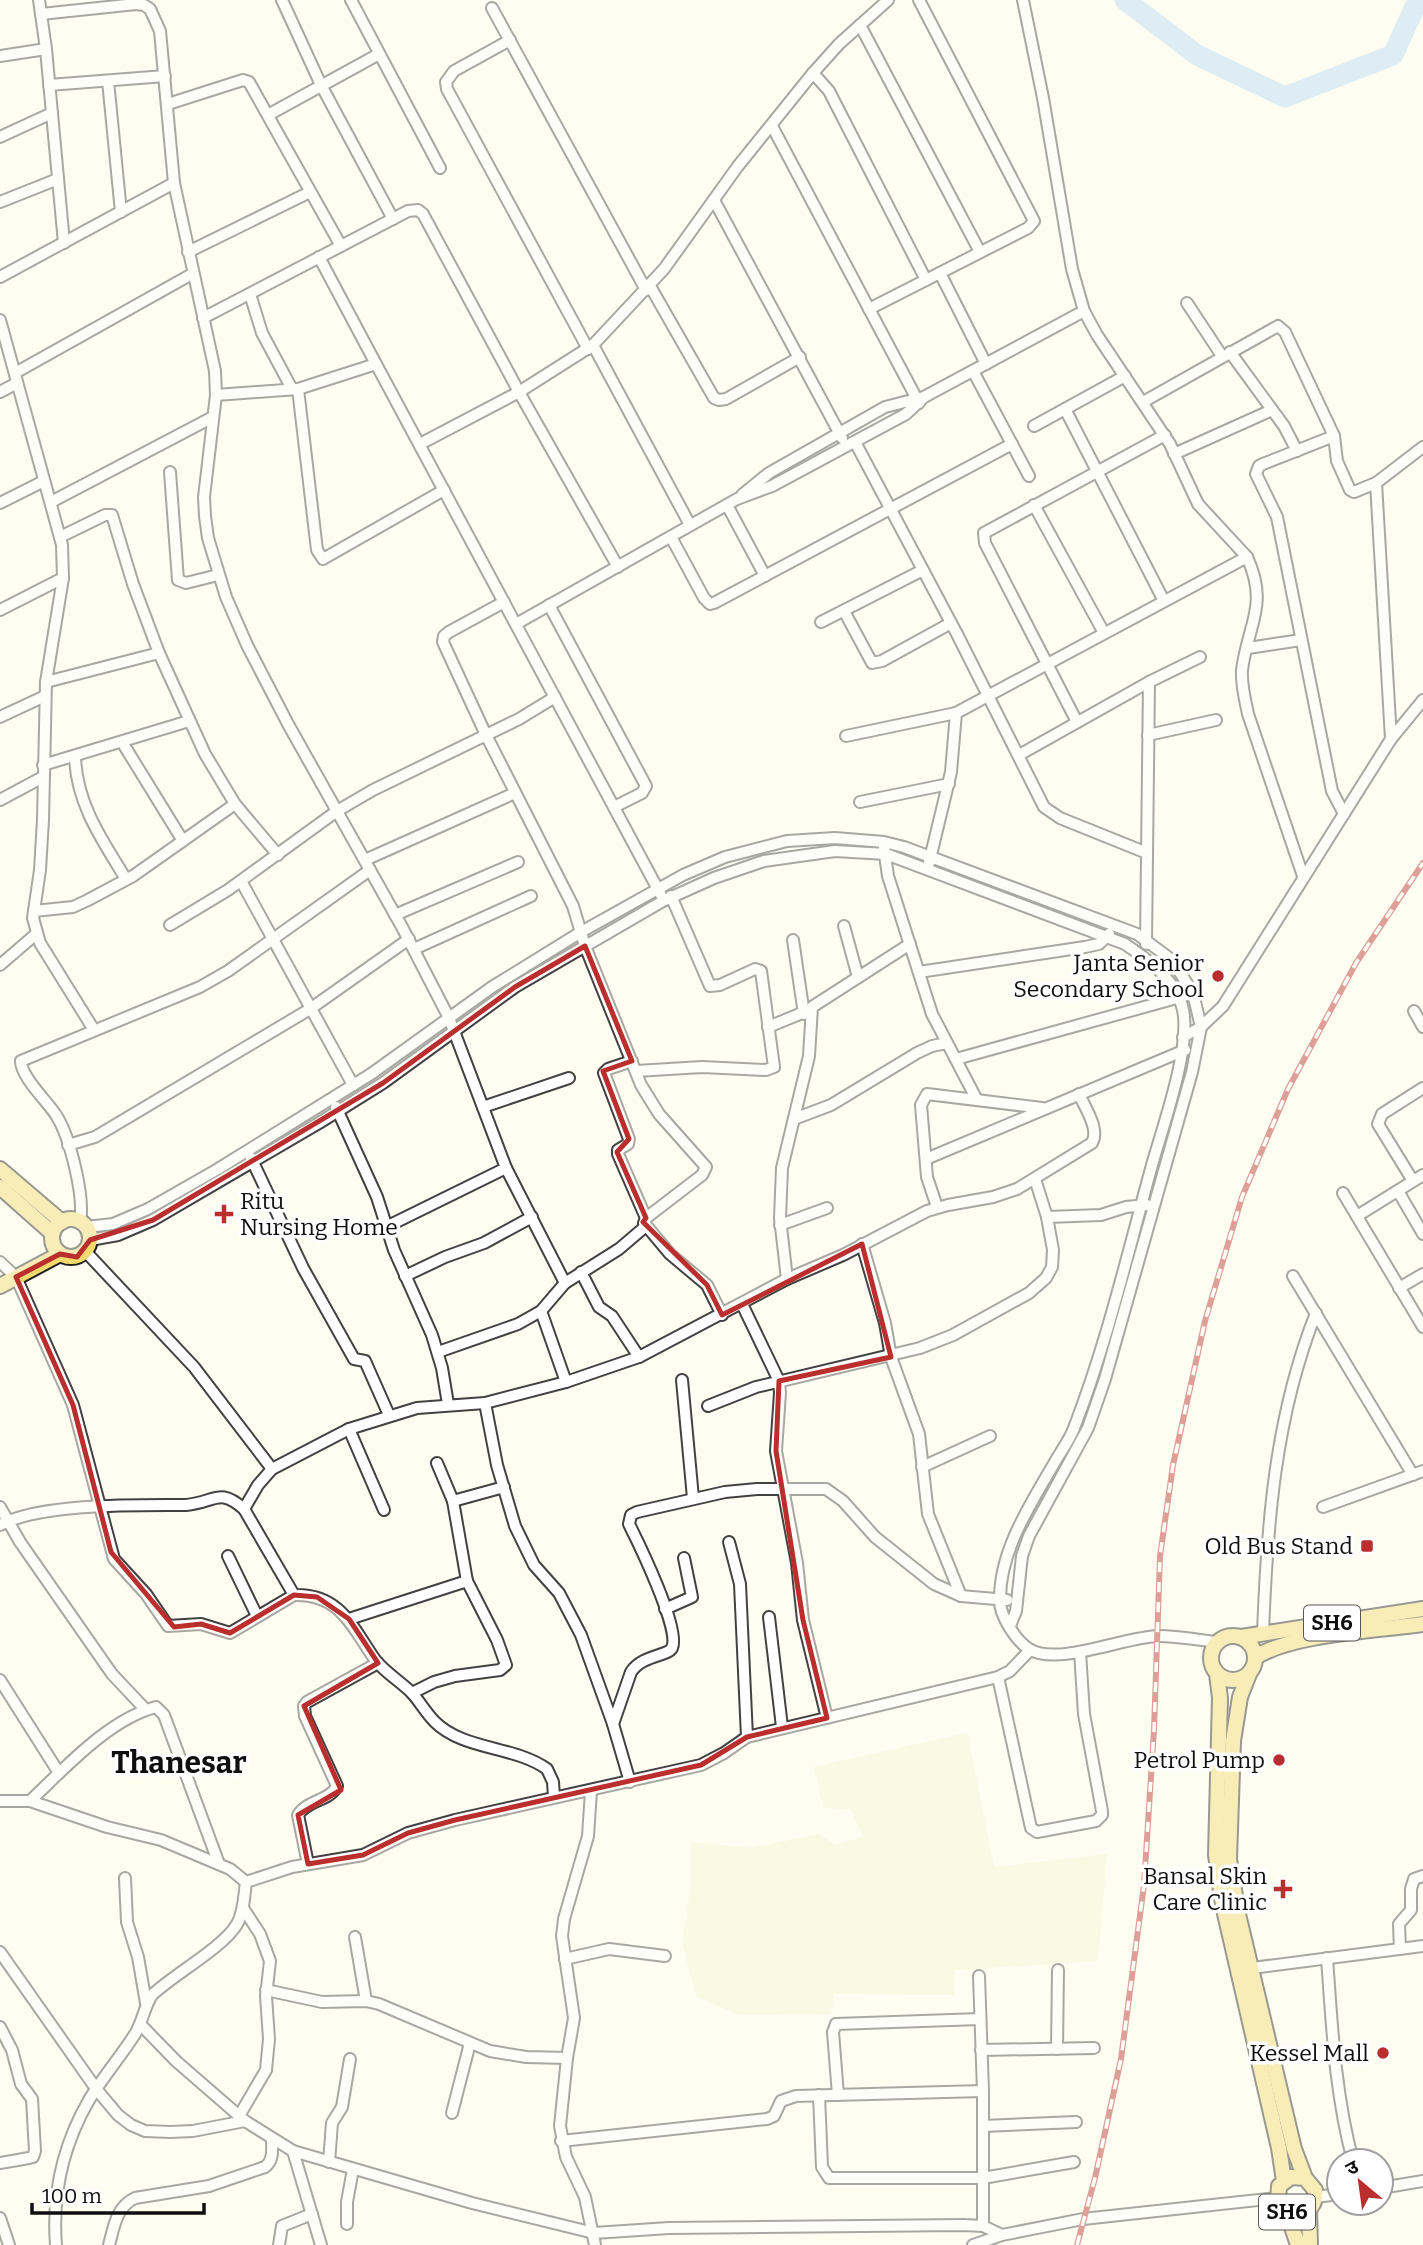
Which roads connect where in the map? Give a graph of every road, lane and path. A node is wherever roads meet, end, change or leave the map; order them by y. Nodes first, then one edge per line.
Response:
1 (39, 0) edge
2 (282, 0) edge
3 (351, 0) edge
4 (888, 0) edge
5 (919, 0) edge
6 (1023, 0) edge
7 (492, 8) dead end
8 (41, 14) junction
9 (860, 25) junction
10 (510, 40) junction
11 (46, 49) junction
12 (379, 54) junction
13 (0, 55) edge
14 (813, 73) junction
15 (165, 76) junction
16 (108, 81) junction
17 (49, 85) junction
18 (321, 85) junction
19 (168, 104) junction
20 (52, 113) junction
21 (268, 115) junction
22 (772, 126) junction
23 (0, 137) edge
24 (440, 168) dead end
25 (58, 179) junction
26 (174, 183) junction
27 (310, 192) junction
28 (714, 200) junction
29 (0, 202) edge
30 (121, 212) junction
31 (393, 219) junction
32 (64, 243) junction
33 (341, 246) junction
34 (188, 252) junction
35 (981, 252) junction
36 (319, 257) junction
37 (940, 273) junction
38 (192, 274) junction
39 (0, 277) edge
40 (926, 280) junction
41 (648, 288) junction
42 (250, 294) junction
43 (1187, 303) dead end
44 (869, 309) junction
45 (1084, 311) junction
46 (203, 318) junction
47 (0, 323) edge
48 (590, 347) junction
49 (1226, 354) junction
50 (800, 357) junction
51 (376, 363) junction
52 (986, 364) junction
53 (973, 371) junction
54 (1125, 376) junction
55 (16, 378) junction
56 (295, 389) junction
57 (0, 392) edge
58 (519, 392) junction
59 (216, 395) junction
60 (920, 400) junction
61 (1143, 402) junction
62 (1065, 409) junction
63 (1272, 410) junction
64 (213, 417) junction
65 (1034, 426) dead end
66 (840, 433) junction
67 (1165, 435) junction
68 (1334, 436) junction
69 (419, 444) junction
70 (851, 444) junction
71 (1012, 444) junction
72 (1423, 447) edge
73 (1297, 451) junction
74 (1174, 454) junction
75 (1097, 471) junction
76 (170, 472) dead end
77 (1029, 476) dead end
78 (44, 481) junction
79 (1376, 483) junction
80 (444, 491) junction
81 (51, 502) junction
82 (732, 502) junction
83 (0, 503) edge
84 (1034, 505) junction
85 (891, 508) junction
86 (690, 525) junction
87 (60, 537) junction
88 (671, 537) junction
89 (1247, 556) junction
90 (618, 567) junction
91 (923, 570) junction
92 (218, 575) junction
93 (765, 576) junction
94 (63, 578) junction
95 (1164, 601) junction
96 (504, 602) junction
97 (549, 605) junction
98 (0, 610) edge
99 (844, 611) junction
100 (821, 622) dead end
101 (951, 623) junction
102 (516, 624) junction
103 (1104, 633) junction
104 (1301, 640) junction
105 (1248, 648) junction
106 (159, 653) junction
107 (1200, 657) dead end
108 (1047, 664) junction
109 (46, 682) junction
110 (1149, 682) junction
111 (45, 696) junction
112 (988, 696) junction
113 (555, 697) junction
114 (1423, 700) edge
115 (956, 713) junction
116 (0, 717) edge
117 (1216, 720) dead end
118 (189, 721) junction
119 (1077, 722) junction
120 (486, 735) junction
121 (1148, 735) junction
122 (846, 736) dead end
123 (1391, 739) junction
124 (121, 742) junction
125 (1019, 755) junction
126 (75, 756) junction
127 (43, 771) junction
128 (949, 784) junction
129 (515, 793) junction
130 (0, 800) edge
131 (860, 802) dead end
132 (235, 804) junction
133 (614, 807) junction
134 (337, 811) junction
135 (1344, 814) junction
136 (183, 841) junction
137 (884, 842) junction
138 (1147, 853) junction
139 (883, 854) junction
140 (278, 855) junction
141 (930, 857) junction
142 (518, 862) dead end
143 (367, 865) junction
144 (928, 869) junction
145 (1303, 876) junction
146 (126, 879) junction
147 (241, 881) junction
148 (658, 890) junction
149 (531, 896) dead end
150 (667, 899) junction
151 (34, 911) junction
152 (395, 915) junction
153 (170, 925) dead end
154 (1113, 925) junction
155 (844, 926) dead end
156 (581, 932) junction
157 (36, 934) junction
158 (1107, 937) junction
159 (272, 939) junction
160 (793, 940) dead end
161 (1146, 940) junction
162 (411, 944) junction
163 (910, 944) junction
164 (585, 946) junction
165 (1145, 957) junction
166 (0, 965) edge
167 (919, 972) junction
168 (858, 977) junction
169 (1193, 993) junction
170 (1178, 998) junction
171 (310, 1009) junction
172 (808, 1011) junction
173 (1414, 1011) dead end
174 (449, 1018) junction
175 (768, 1027) junction
176 (1201, 1027) junction
177 (1423, 1027) edge
178 (94, 1030) junction
179 (454, 1031) junction
180 (1183, 1037) junction
181 (947, 1043) junction
182 (1198, 1045) junction
183 (1181, 1052) junction
184 (956, 1059) junction
185 (634, 1066) junction
186 (569, 1077) dead end
187 (353, 1086) junction
188 (1423, 1088) edge
189 (1079, 1094) junction
190 (332, 1098) junction
191 (976, 1100) junction
192 (483, 1107) junction
193 (1045, 1108) junction
194 (338, 1111) junction
195 (794, 1119) junction
196 (68, 1145) junction
197 (247, 1151) junction
198 (926, 1159) junction
199 (253, 1162) junction
200 (506, 1168) junction
201 (0, 1169) edge
202 (1418, 1178) edge
203 (1035, 1179) junction
204 (0, 1186) edge
205 (1398, 1191) junction
206 (1343, 1193) dead end
207 (1142, 1204) junction
208 (1155, 1205) junction
209 (827, 1208) dead end
210 (937, 1208) junction
211 (1357, 1216) junction
212 (531, 1217) junction
213 (1046, 1217) junction
214 (646, 1222) junction
215 (780, 1225) junction
216 (57, 1227) junction
217 (386, 1227) junction
218 (1423, 1234) edge
219 (86, 1235) junction
220 (862, 1244) junction
221 (60, 1254) junction
222 (0, 1262) edge
223 (581, 1272) junction
224 (1423, 1274) edge
225 (405, 1276) junction
226 (1293, 1276) dead end
227 (16, 1277) junction
228 (787, 1279) junction
229 (565, 1283) junction
230 (0, 1286) edge
231 (1399, 1288) junction
232 (742, 1304) junction
233 (541, 1311) junction
234 (1316, 1313) junction
235 (722, 1315) junction
236 (1423, 1328) edge
237 (438, 1352) junction
238 (639, 1357) junction
239 (891, 1357) junction
240 (682, 1380) dead end
241 (779, 1381) junction
242 (566, 1382) junction
243 (485, 1403) junction
244 (448, 1404) junction
245 (708, 1406) dead end
246 (389, 1415) junction
247 (349, 1429) junction
248 (990, 1436) dead end
249 (437, 1463) dead end
250 (922, 1467) junction
251 (272, 1469) junction
252 (1418, 1473) edge
253 (504, 1487) junction
254 (784, 1489) junction
255 (693, 1498) junction
256 (453, 1501) junction
257 (0, 1507) edge
258 (1323, 1507) dead end
259 (102, 1508) junction
260 (244, 1509) junction
261 (384, 1510) dead end
262 (3, 1524) edge
263 (729, 1542) dead end
264 (228, 1556) dead end
265 (684, 1558) dead end
266 (467, 1581) junction
267 (294, 1595) junction
268 (961, 1596) junction
269 (1016, 1599) junction
270 (1000, 1600) junction
271 (665, 1609) junction
272 (1423, 1609) edge
273 (257, 1616) junction
274 (769, 1617) dead end
275 (349, 1619) junction
276 (1423, 1624) edge
277 (1010, 1626) junction
278 (1263, 1633) junction
279 (1241, 1636) junction
280 (1217, 1642) junction
281 (1030, 1650) junction
282 (1080, 1651) junction
283 (1256, 1657) junction
284 (378, 1662) junction
285 (1217, 1674) junction
286 (1249, 1674) junction
287 (998, 1676) junction
288 (0, 1680) edge
289 (412, 1693) junction
290 (145, 1709) junction
291 (827, 1718) junction
292 (613, 1724) junction
293 (782, 1727) junction
294 (747, 1737) junction
295 (59, 1773) junction
296 (630, 1782) junction
297 (590, 1791) junction
298 (554, 1797) junction
299 (0, 1801) edge
300 (30, 1801) junction
301 (219, 1864) junction
302 (308, 1864) junction
303 (1423, 1875) edge
304 (125, 1878) dead end
305 (246, 1882) junction
306 (243, 1908) junction
307 (355, 1937) dead end
308 (1423, 1946) edge
309 (1400, 1949) junction
310 (0, 1952) edge
311 (665, 1956) dead end
312 (1327, 1958) junction
313 (565, 1959) junction
314 (1252, 1968) junction
315 (1058, 1970) dead end
316 (979, 1976) dead end
317 (266, 1990) junction
318 (366, 2001) junction
319 (146, 2003) junction
320 (980, 2019) junction
321 (141, 2025) junction
322 (0, 2027) edge
323 (470, 2043) junction
324 (1094, 2048) dead end
325 (1057, 2049) junction
326 (981, 2050) junction
327 (567, 2058) junction
328 (350, 2059) dead end
329 (97, 2090) junction
330 (982, 2091) junction
331 (819, 2095) junction
332 (838, 2095) junction
333 (452, 2113) dead end
334 (243, 2118) junction
335 (1076, 2122) dead end
336 (983, 2126) junction
337 (272, 2139) junction
338 (561, 2141) junction
339 (1349, 2147) edge
340 (293, 2151) junction
341 (329, 2162) junction
342 (1074, 2162) dead end
343 (0, 2163) edge
344 (353, 2169) junction
345 (983, 2178) junction
346 (1306, 2178) junction
347 (1284, 2181) junction
348 (1423, 2182) edge
349 (1395, 2186) edge
350 (1277, 2197) junction
351 (1325, 2199) edge
352 (1312, 2204) junction
353 (1287, 2212) junction
354 (312, 2214) junction
355 (0, 2218) edge
356 (347, 2224) dead end
357 (983, 2226) junction
358 (1002, 2235) junction
359 (595, 2239) edge
360 (9, 2245) edge
361 (57, 2245) edge
362 (109, 2245) edge
363 (279, 2245) edge
364 (321, 2245) edge
365 (973, 2245) edge
366 (1298, 2245) edge
367 (1310, 2245) edge

1 - 8 street
2 - 18 street
3 - 12 street
4 - 9 street
5 - 35 street
6 - 45 street
7 - 10 street
8 - 11 street
8 - 15 street
9 - 14 street
9 - 35 street
10 - 41 street
10 - 48 street
11 - 13 street
11 - 17 street
12 - 18 street
12 - 24 street
14 - 22 street
14 - 40 street
15 - 16 street
15 - 19 street
16 - 17 street
16 - 30 street
17 - 20 street
18 - 21 street
18 - 31 street
19 - 21 street
19 - 26 street
20 - 23 street
20 - 25 street
21 - 27 street
22 - 28 street
22 - 44 street
25 - 29 street
25 - 32 street
26 - 30 street
26 - 34 street
27 - 33 street
27 - 34 street
28 - 41 street
28 - 50 street
30 - 32 street
31 - 33 street
31 - 58 street
32 - 39 street
33 - 36 street
34 - 38 street
35 - 37 street
36 - 42 street
36 - 51 street
37 - 40 street
37 - 52 street
38 - 46 street
38 - 55 street
40 - 44 street
41 - 48 street
41 - 50 street
42 - 46 street
42 - 56 street
43 - 49 street
44 - 60 street
45 - 52 street
45 - 54 street
46 - 59 street
47 - 55 street
48 - 58 street
48 - 86 street
49 - 61 street
49 - 63 street
49 - 68 street
50 - 66 street
51 - 56 street
51 - 69 street
52 - 53 street
53 - 60 street
53 - 71 street
54 - 61 street
54 - 62 street
55 - 57 street
55 - 78 street
56 - 59 street
56 - 80 street
58 - 69 street
58 - 90 street
59 - 64 street
60 - 66 street
60 - 70 street
61 - 67 street
62 - 65 street
62 - 75 street
63 - 73 street
63 - 74 street
64 - 81 street
64 - 92 street
66 - 70 street
66 - 82 street
67 - 74 street
67 - 75 street
68 - 73 street
68 - 79 street
69 - 80 street
70 - 82 street
70 - 85 street
71 - 77 street
71 - 85 street
72 - 79 street
73 - 104 street
74 - 89 street
75 - 84 street
75 - 95 street
76 - 92 street
78 - 81 street
78 - 83 street
79 - 123 street
80 - 96 street
81 - 87 street
82 - 86 street
82 - 93 street
84 - 103 street
84 - 108 street
85 - 91 street
85 - 93 street
86 - 88 street
87 - 94 street
87 - 106 street
88 - 90 street
88 - 93 street
89 - 95 street
89 - 105 street
90 - 97 street
91 - 99 street
91 - 101 street
92 - 134 street
94 - 98 street
94 - 109 street
95 - 103 street
96 - 102 street
96 - 120 street
97 - 102 street
97 - 133 street
99 - 100 street
99 - 101 street
101 - 112 street
102 - 113 street
103 - 108 street
104 - 105 street
104 - 135 street
105 - 145 street
106 - 109 street
106 - 118 street
107 - 110 street
108 - 112 street
108 - 119 street
109 - 111 street
110 - 119 street
110 - 121 street
111 - 116 street
111 - 127 street
112 - 115 street
112 - 125 street
113 - 120 street
113 - 133 street
114 - 123 street
115 - 122 street
115 - 128 street
117 - 121 street
118 - 124 street
118 - 132 street
119 - 125 street
120 - 129 street
120 - 134 street
121 - 138 street
123 - 135 street
124 - 126 street
124 - 136 street
125 - 138 street
126 - 127 street
126 - 146 street
127 - 130 street
127 - 151 street
128 - 131 street
128 - 141 street
129 - 143 street
129 - 156 street
132 - 136 street
132 - 140 street
133 - 148 street
134 - 140 street
134 - 143 street
135 - 145 street
136 - 146 street
137 - 139 street
137 - 141 street
137 - 148 street
138 - 161 street
139 - 144 street
139 - 150 street
139 - 163 street
140 - 147 street
141 - 144 street
141 - 154 street
142 - 152 street
143 - 152 street
143 - 159 street
144 - 158 street
145 - 176 street
146 - 151 street
147 - 153 street
147 - 159 street
148 - 150 street
148 - 156 street
149 - 162 street
150 - 164 street
150 - 175 street
151 - 157 street
152 - 162 street
154 - 158 street
154 - 161 street
155 - 168 street
156 - 164 street
156 - 174 street
157 - 166 street
157 - 178 street
158 - 165 street
158 - 167 street
159 - 171 street
159 - 178 street
160 - 172 street
161 - 165 street
161 - 169 street
162 - 171 street
162 - 174 street
163 - 167 street
163 - 168 street
164 - 179 street
164 - 185 street
165 - 170 street
167 - 181 street
168 - 172 street
169 - 170 street
169 - 176 street
170 - 180 street
170 - 184 street
171 - 187 street
171 - 196 street
172 - 175 street
172 - 195 street
173 - 177 street
174 - 179 street
174 - 187 street
175 - 185 street
176 - 180 street
176 - 182 street
178 - 196 street
179 - 192 street
179 - 194 street
180 - 183 street
181 - 184 street
181 - 195 street
182 - 183 street
182 - 208 street
183 - 189 street
183 - 207 street
184 - 191 street
185 - 214 street
185 - 214 street
186 - 192 street
187 - 190 street
188 - 202 street
189 - 193 street
189 - 203 street
190 - 194 street
190 - 197 street
191 - 193 street
191 - 198 street
192 - 200 street
193 - 198 street
194 - 199 street
194 - 217 street
195 - 215 street
196 - 219 street
197 - 199 street
197 - 219 street
198 - 210 street
199 - 219 street
199 - 246 street
200 - 212 street
200 - 217 street
201 - 216 main road
202 - 205 street
203 - 210 street
203 - 213 street
204 - 216 main road
205 - 211 street
205 - 218 street
206 - 211 street
207 - 208 street
207 - 213 street
207 - 270 street
208 - 269 street
209 - 215 street
210 - 220 street
211 - 231 street
212 - 225 street
212 - 229 street
213 - 239 street
214 - 223 street
214 - 235 street
215 - 228 street
216 - 219 main road
216 - 221 main road
217 - 225 street
219 - 221 main road
219 - 251 street
220 - 228 street
220 - 239 street
221 - 227 main road
222 - 227 street
223 - 229 street
223 - 238 street
224 - 231 street
225 - 237 street
226 - 234 street
227 - 230 main road
227 - 259 street
228 - 232 street
229 - 233 street
231 - 236 street
232 - 235 street
232 - 241 street
233 - 237 street
233 - 242 street
234 - 252 street
234 - 278 street
235 - 238 street
237 - 244 street
238 - 242 street
239 - 241 street
239 - 250 street
240 - 255 street
241 - 245 street
241 - 254 street
242 - 243 street
243 - 244 street
243 - 253 street
244 - 246 street
246 - 247 street
247 - 251 street
247 - 261 street
248 - 250 street
249 - 256 street
250 - 268 street
251 - 260 street
252 - 258 street
253 - 256 street
253 - 292 street
254 - 255 street
254 - 268 street
254 - 291 street
255 - 271 street
256 - 266 street
257 - 262 street
259 - 260 street
259 - 262 street
259 - 273 street
260 - 267 street
262 - 290 street
263 - 294 street
264 - 273 street
265 - 271 street
266 - 275 street
266 - 289 street
267 - 273 street
267 - 275 street
268 - 270 street
269 - 270 street
269 - 277 street
270 - 277 street
271 - 292 street
272 - 278 main road, SH6
274 - 293 street
275 - 284 street
276 - 283 main road, SH6
277 - 281 street
278 - 279 main road, SH6
279 - 280 main road, SH6
279 - 283 main road
280 - 282 street
280 - 285 main road, SH6
281 - 282 street
281 - 287 street
282 - 287 street
283 - 286 main road, SH6
284 - 289 street
284 - 302 street
285 - 286 main road
285 - 347 main road, SH6
286 - 314 main road, SH6
287 - 291 street
288 - 295 street
289 - 298 street
290 - 295 street
290 - 301 street
291 - 293 street
292 - 296 street
293 - 294 street
294 - 296 street
295 - 300 street
296 - 297 street
297 - 298 street
297 - 313 street
298 - 302 street
299 - 300 street
300 - 301 street
301 - 305 street
302 - 305 street
303 - 309 street
304 - 319 street
305 - 306 street
306 - 317 street
306 - 319 street
307 - 318 street
308 - 309 street
309 - 312 street
310 - 329 street
311 - 313 street
312 - 314 street
312 - 339 street
313 - 327 street
314 - 346 main road, SH6
315 - 325 street
316 - 320 street
317 - 318 street
317 - 334 street
318 - 323 street
319 - 321 street
320 - 326 street
320 - 332 street
321 - 329 street
321 - 334 street
322 - 343 street
323 - 327 street
323 - 333 street
324 - 325 street
325 - 326 street
326 - 330 street
327 - 338 street
328 - 341 street
329 - 334 street
329 - 361 street
330 - 332 street
330 - 336 street
331 - 332 street
331 - 338 street
331 - 345 street
334 - 337 street
335 - 336 street
336 - 345 street
337 - 340 street
337 - 362 street
338 - 359 street
340 - 341 street
340 - 354 street
341 - 344 street
342 - 345 street
344 - 356 street
344 - 359 street
345 - 357 street
346 - 347 main road, SH6
346 - 352 main road, SH6
347 - 350 main road, SH6
348 - 349 street
350 - 353 main road, SH6
350 - 358 street
351 - 352 street
352 - 353 main road, SH6
352 - 367 main road, SH6
353 - 366 main road, SH6
354 - 363 street
354 - 364 street
355 - 360 street
357 - 358 street
357 - 359 street
358 - 365 street

